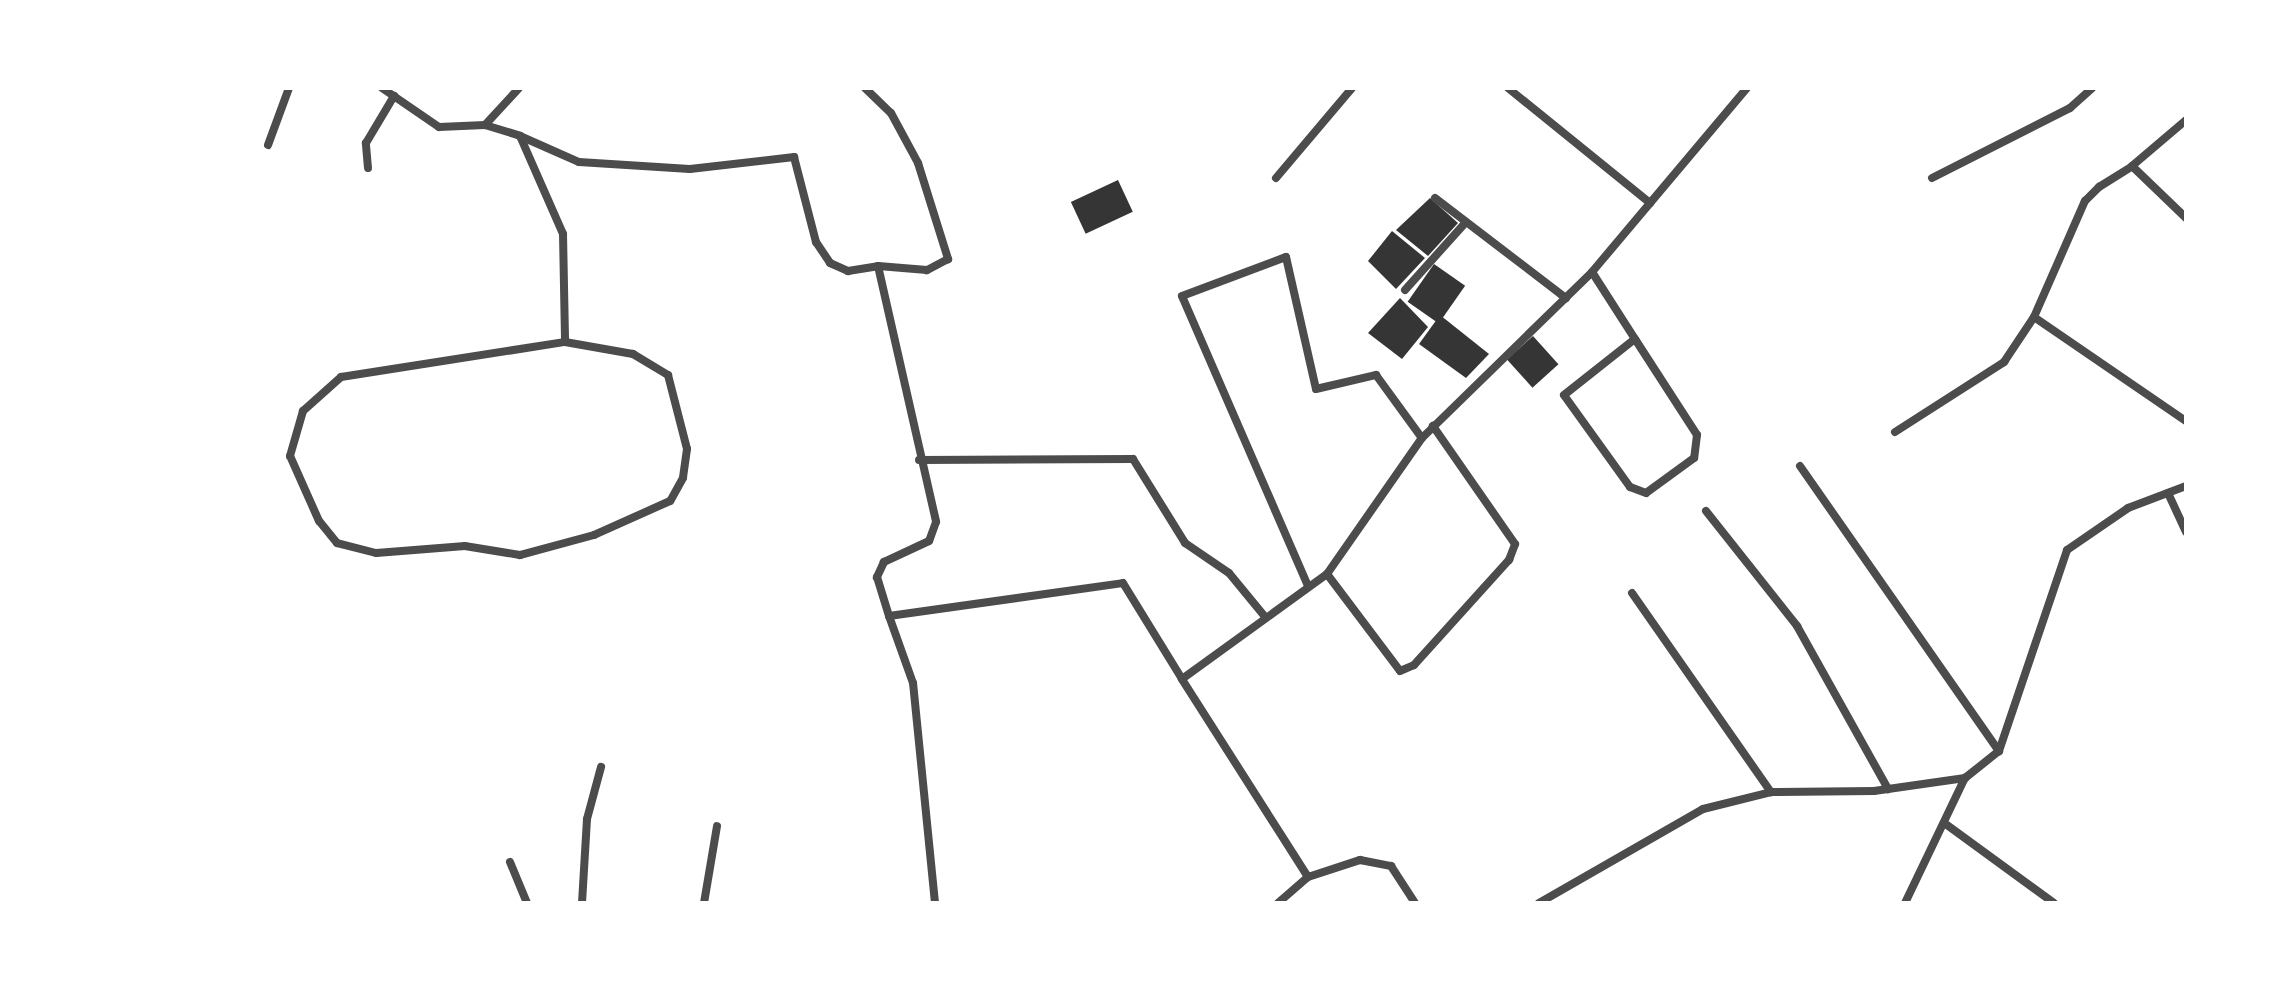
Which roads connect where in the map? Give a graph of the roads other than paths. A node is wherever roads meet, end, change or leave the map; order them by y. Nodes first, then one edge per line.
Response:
1 (289, 88) edge
2 (382, 88) edge
3 (519, 88) edge
4 (865, 88) edge
5 (1352, 88) edge
6 (1508, 88) edge
7 (1747, 88) edge
8 (2092, 88) edge
9 (394, 96) junction
10 (2186, 120) edge
11 (485, 125) junction
12 (520, 136) junction
13 (268, 145) dead end
14 (2132, 166) junction
15 (368, 168) dead end
16 (1276, 178) dead end
17 (1932, 178) dead end
18 (1435, 198) dead end
19 (1650, 203) junction
20 (2186, 218) edge
21 (1466, 222) junction
22 (878, 266) junction
23 (1592, 272) junction
24 (1405, 290) dead end
25 (1566, 298) junction
26 (2034, 317) junction
27 (1635, 339) junction
28 (565, 342) junction
29 (2186, 421) edge
30 (1433, 426) junction
31 (1895, 432) dead end
32 (1422, 438) junction
33 (919, 460) junction
34 (1800, 466) dead end
35 (2186, 486) edge
36 (2168, 493) junction
37 (1706, 511) dead end
38 (2186, 532) edge
39 (1327, 574) junction
40 (1308, 586) junction
41 (1632, 593) dead end
42 (889, 616) junction
43 (1266, 618) junction
44 (1182, 679) junction
45 (1999, 751) junction
46 (601, 767) dead end
47 (1965, 778) junction
48 (1888, 789) junction
49 (1771, 792) junction
50 (1947, 825) junction
51 (717, 826) dead end
52 (510, 862) dead end
53 (1308, 877) junction
54 (527, 903) edge
55 (582, 903) edge
56 (704, 903) edge
57 (935, 903) edge
58 (1278, 903) edge
59 (1415, 903) edge
60 (1539, 903) edge
61 (1905, 903) edge
62 (2054, 903) edge

1 - 13 street
2 - 9 street
3 - 11 street
4 - 22 street
5 - 16 street
6 - 19 street
7 - 19 street
8 - 17 street
9 - 11 street
9 - 15 street
10 - 14 street
11 - 12 street
12 - 22 street
12 - 28 street
14 - 20 street
14 - 26 street
18 - 21 street
19 - 23 street
21 - 24 street
21 - 25 street
22 - 33 street
23 - 25 street
23 - 27 street
25 - 30 street
26 - 29 street
26 - 31 street
27 - 27 street
28 - 28 street
30 - 32 street
30 - 39 street
32 - 39 street
32 - 40 street
33 - 42 street
33 - 43 street
34 - 45 street
35 - 36 street
36 - 38 street
36 - 45 street
37 - 48 street
39 - 40 street
40 - 43 street
41 - 49 street
42 - 44 street
42 - 57 street
43 - 44 street
44 - 53 street
45 - 47 street
46 - 55 street
47 - 48 street
47 - 50 street
48 - 49 street
49 - 60 street
50 - 61 street
50 - 62 street
51 - 56 street
52 - 54 street
53 - 58 street
53 - 59 street

